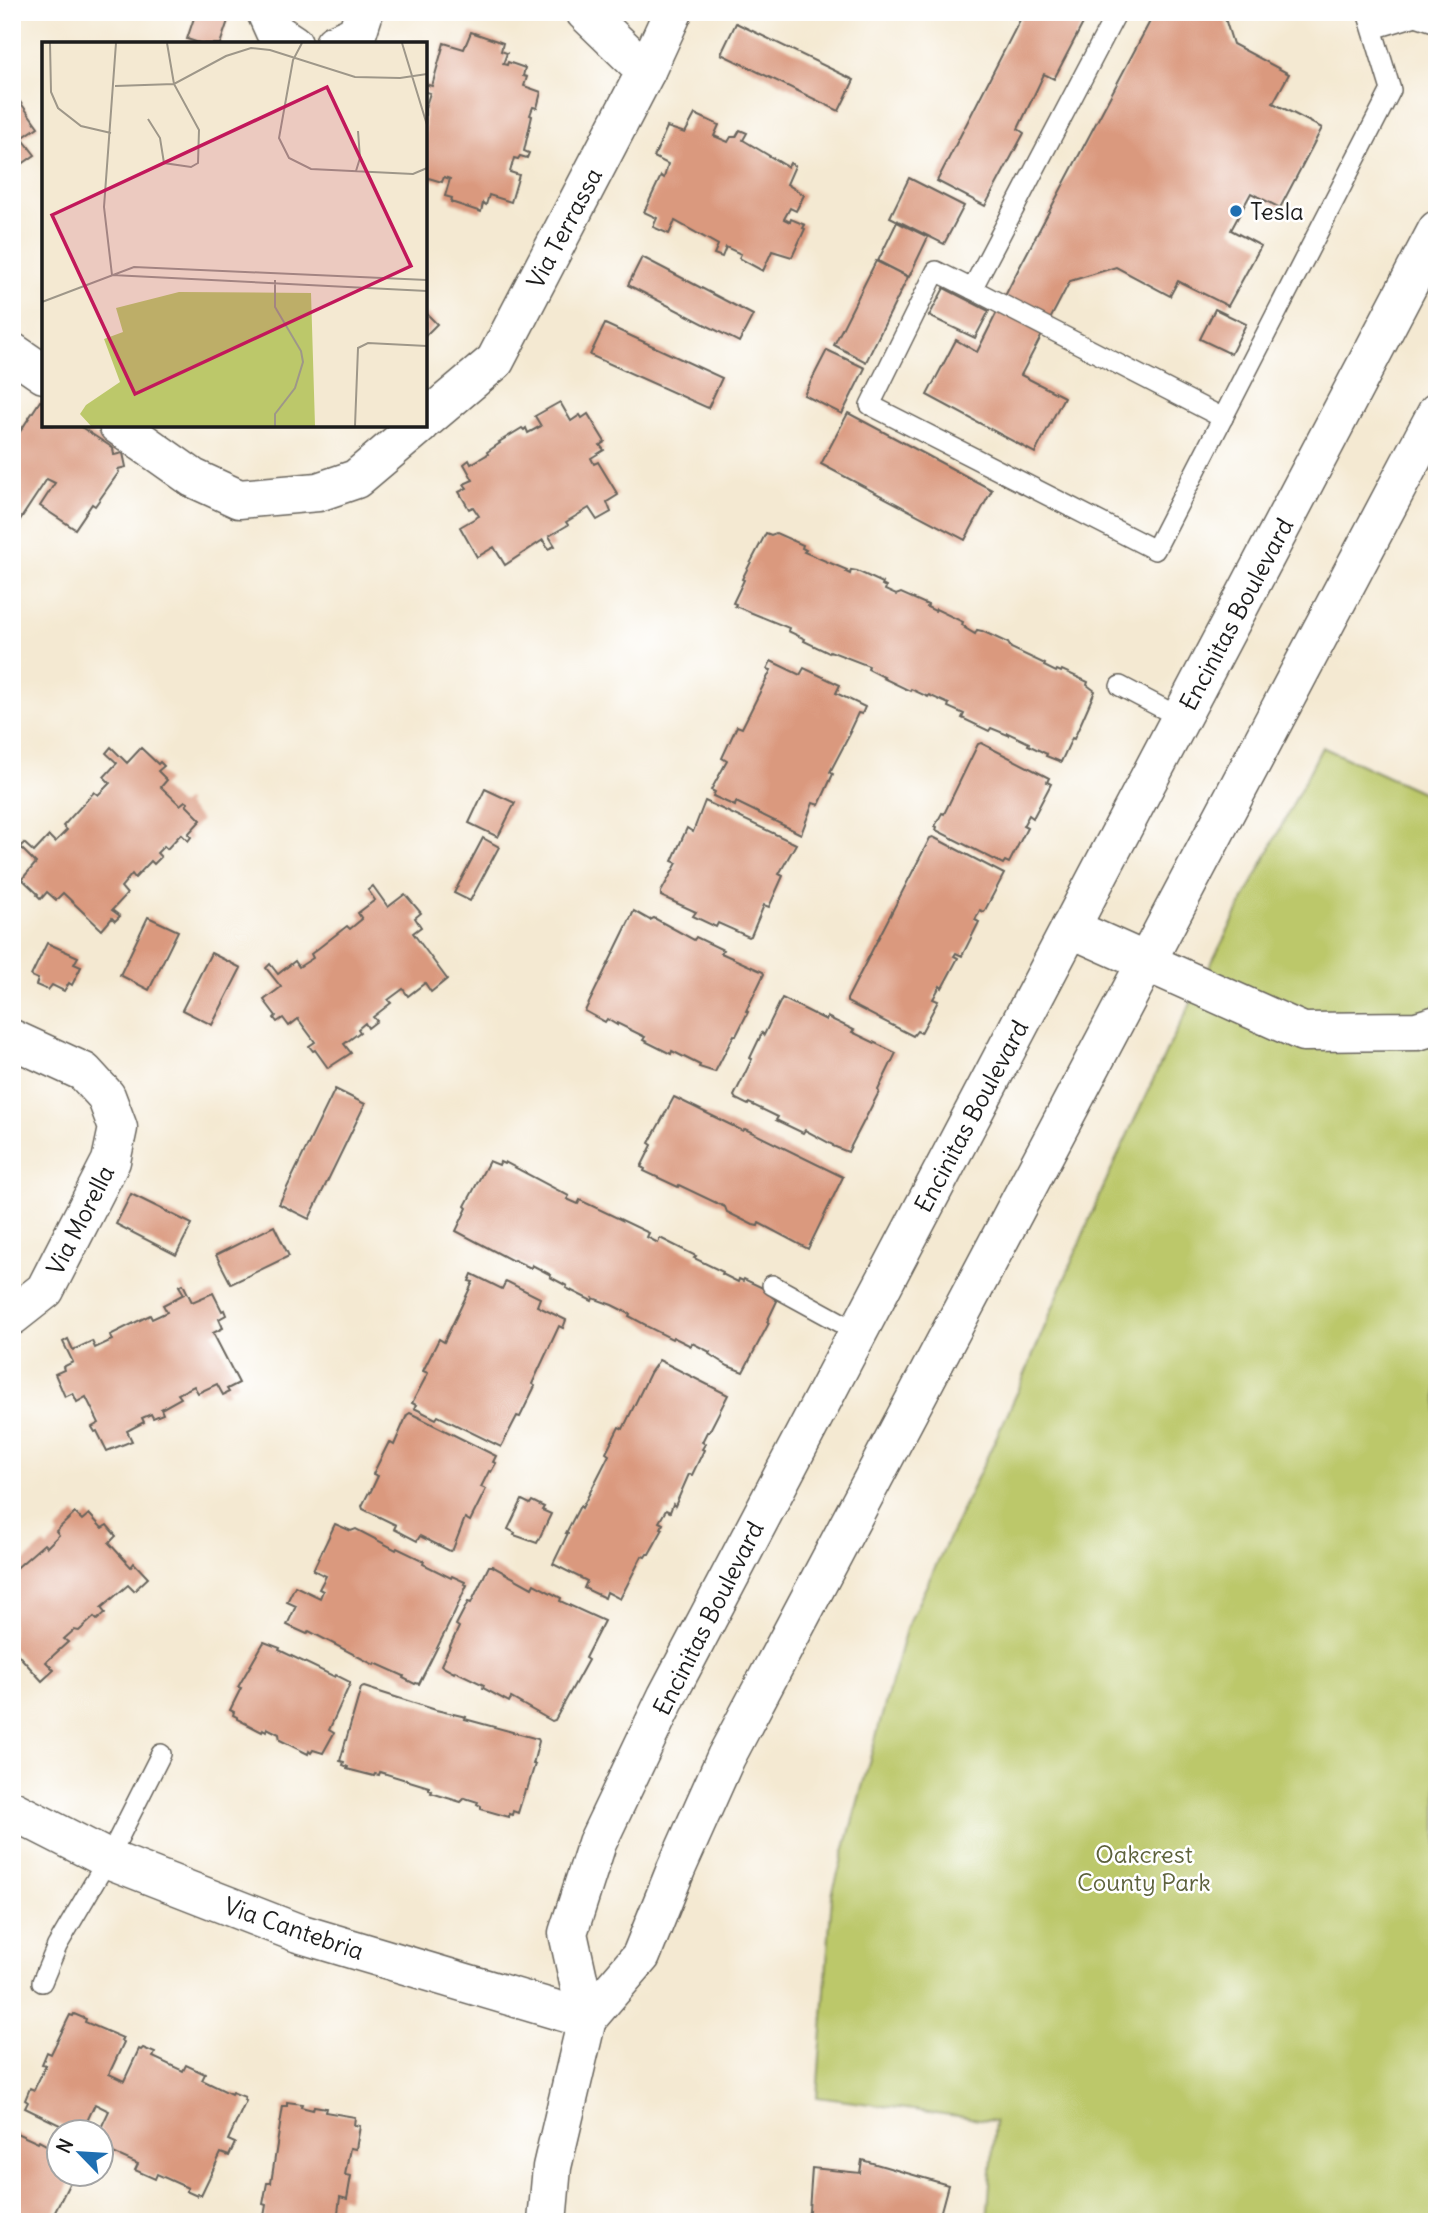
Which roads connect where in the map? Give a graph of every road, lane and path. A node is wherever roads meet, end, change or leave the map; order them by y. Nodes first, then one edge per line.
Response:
1 (266, 12) edge
2 (364, 12) edge
3 (585, 12) edge
4 (673, 12) edge
5 (1117, 12) edge
6 (1418, 14) edge
7 (1370, 21) edge
8 (1437, 23) edge
9 (290, 42) edge
10 (338, 42) edge
11 (646, 71) junction
12 (1437, 230) edge
13 (972, 289) junction
14 (12, 352) edge
15 (42, 373) edge
16 (1437, 412) edge
17 (427, 418) edge
18 (1223, 418) junction
19 (121, 427) edge
20 (417, 427) edge
21 (1120, 687) dead end
22 (1181, 718) junction
23 (1070, 928) junction
24 (1146, 961) junction
25 (1437, 1025) edge
26 (12, 1039) edge
27 (772, 1285) dead end
28 (12, 1316) edge
29 (858, 1332) junction
30 (161, 1754) dead end
31 (12, 1810) edge
32 (108, 1859) junction
33 (42, 1982) dead end
34 (587, 2019) junction
35 (547, 2222) edge

1 - 9 main road
2 - 10 main road
3 - 11 main road
4 - 11 main road, Via Terrassa
5 - 13 lane
6 - 7 lane
6 - 8 lane
7 - 18 lane
11 - 17 main road, Via Terrassa
12 - 22 main road, Encinitas Boulevard
13 - 18 lane
13 - 18 lane
14 - 15 main road
16 - 24 main road, Encinitas Boulevard
19 - 20 main road
21 - 22 lane
22 - 23 main road, Encinitas Boulevard
23 - 24 main road
23 - 29 main road, Encinitas Boulevard
24 - 25 main road
24 - 34 main road, Encinitas Boulevard
26 - 28 main road, Via Morella
27 - 29 lane
29 - 34 main road, Encinitas Boulevard
30 - 32 lane
31 - 32 main road, Via Cantebria
32 - 33 lane
32 - 34 main road, Via Cantebria
34 - 35 main road, Encinitas Boulevard

